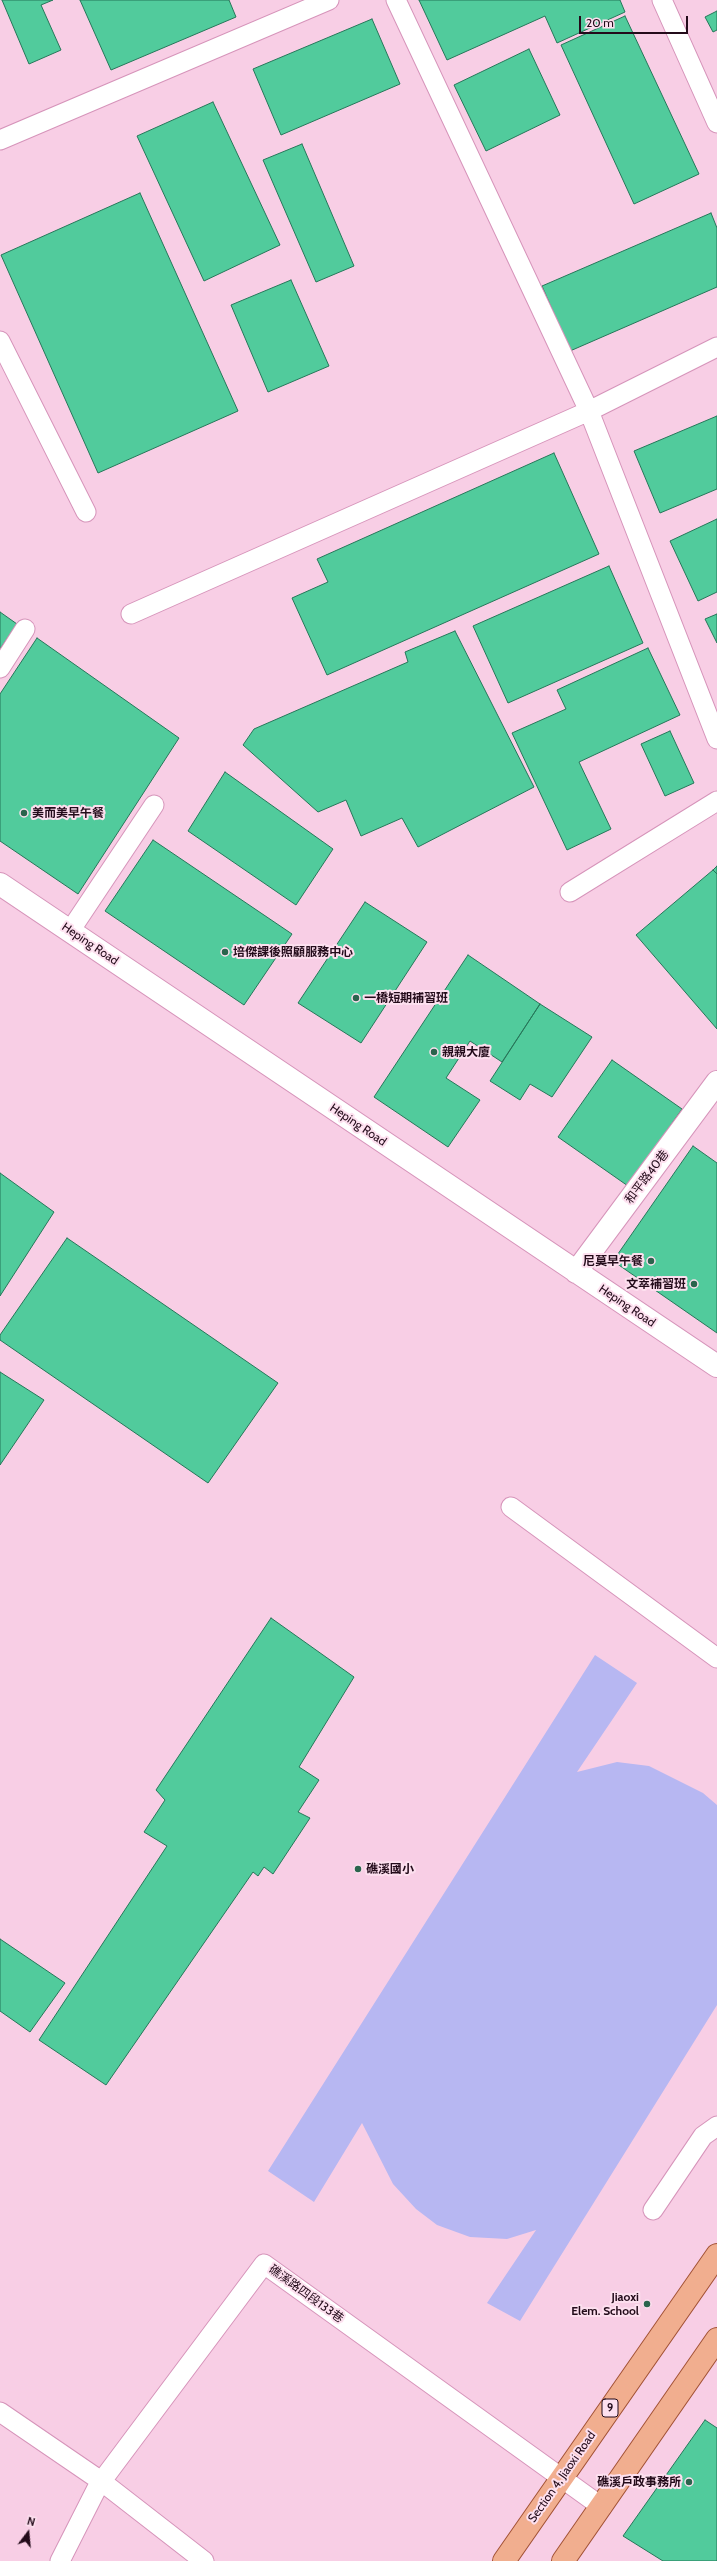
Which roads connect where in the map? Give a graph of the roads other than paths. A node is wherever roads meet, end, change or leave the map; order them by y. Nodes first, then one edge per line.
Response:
1 (329, 0) edge
2 (396, 0) edge
3 (662, 0) edge
4 (717, 123) edge
5 (0, 140) edge
6 (0, 341) edge
7 (717, 347) edge
8 (589, 411) junction
9 (86, 512) dead end
10 (131, 614) dead end
11 (25, 629) dead end
12 (0, 668) edge
13 (717, 740) edge
14 (717, 801) edge
15 (154, 804) dead end
16 (0, 884) edge
17 (570, 892) dead end
18 (70, 931) junction
19 (717, 1082) edge
20 (576, 1272) junction
21 (717, 1366) edge
22 (511, 1507) dead end
23 (717, 1658) edge
24 (717, 2126) edge
25 (653, 2210) dead end
26 (717, 2255) edge
27 (717, 2339) edge
28 (0, 2412) edge
29 (562, 2477) junction
30 (100, 2482) junction
31 (602, 2507) junction
32 (60, 2561) edge
33 (204, 2561) edge
34 (504, 2561) edge
35 (563, 2561) edge

1 - 5 lane
2 - 8 lane
3 - 4 lane
6 - 9 lane
7 - 8 lane
8 - 10 lane
8 - 13 lane
11 - 12 lane
14 - 17 lane
15 - 18 lane
16 - 18 street, Heping Road
18 - 20 street, Heping Road
19 - 20 street, 和平路40巷
20 - 21 street, Heping Road
22 - 23 lane
24 - 25 lane
26 - 29 main road, Section 4, Jiaoxi Road / 9
27 - 31 main road
28 - 30 lane
29 - 30 lane, 礁溪路四段133巷
29 - 31 lane, 礁溪路四段133巷
29 - 34 main road, Section 4, Jiaoxi Road / 9
30 - 32 lane, 礁溪路四段133巷
30 - 33 lane
31 - 35 main road

